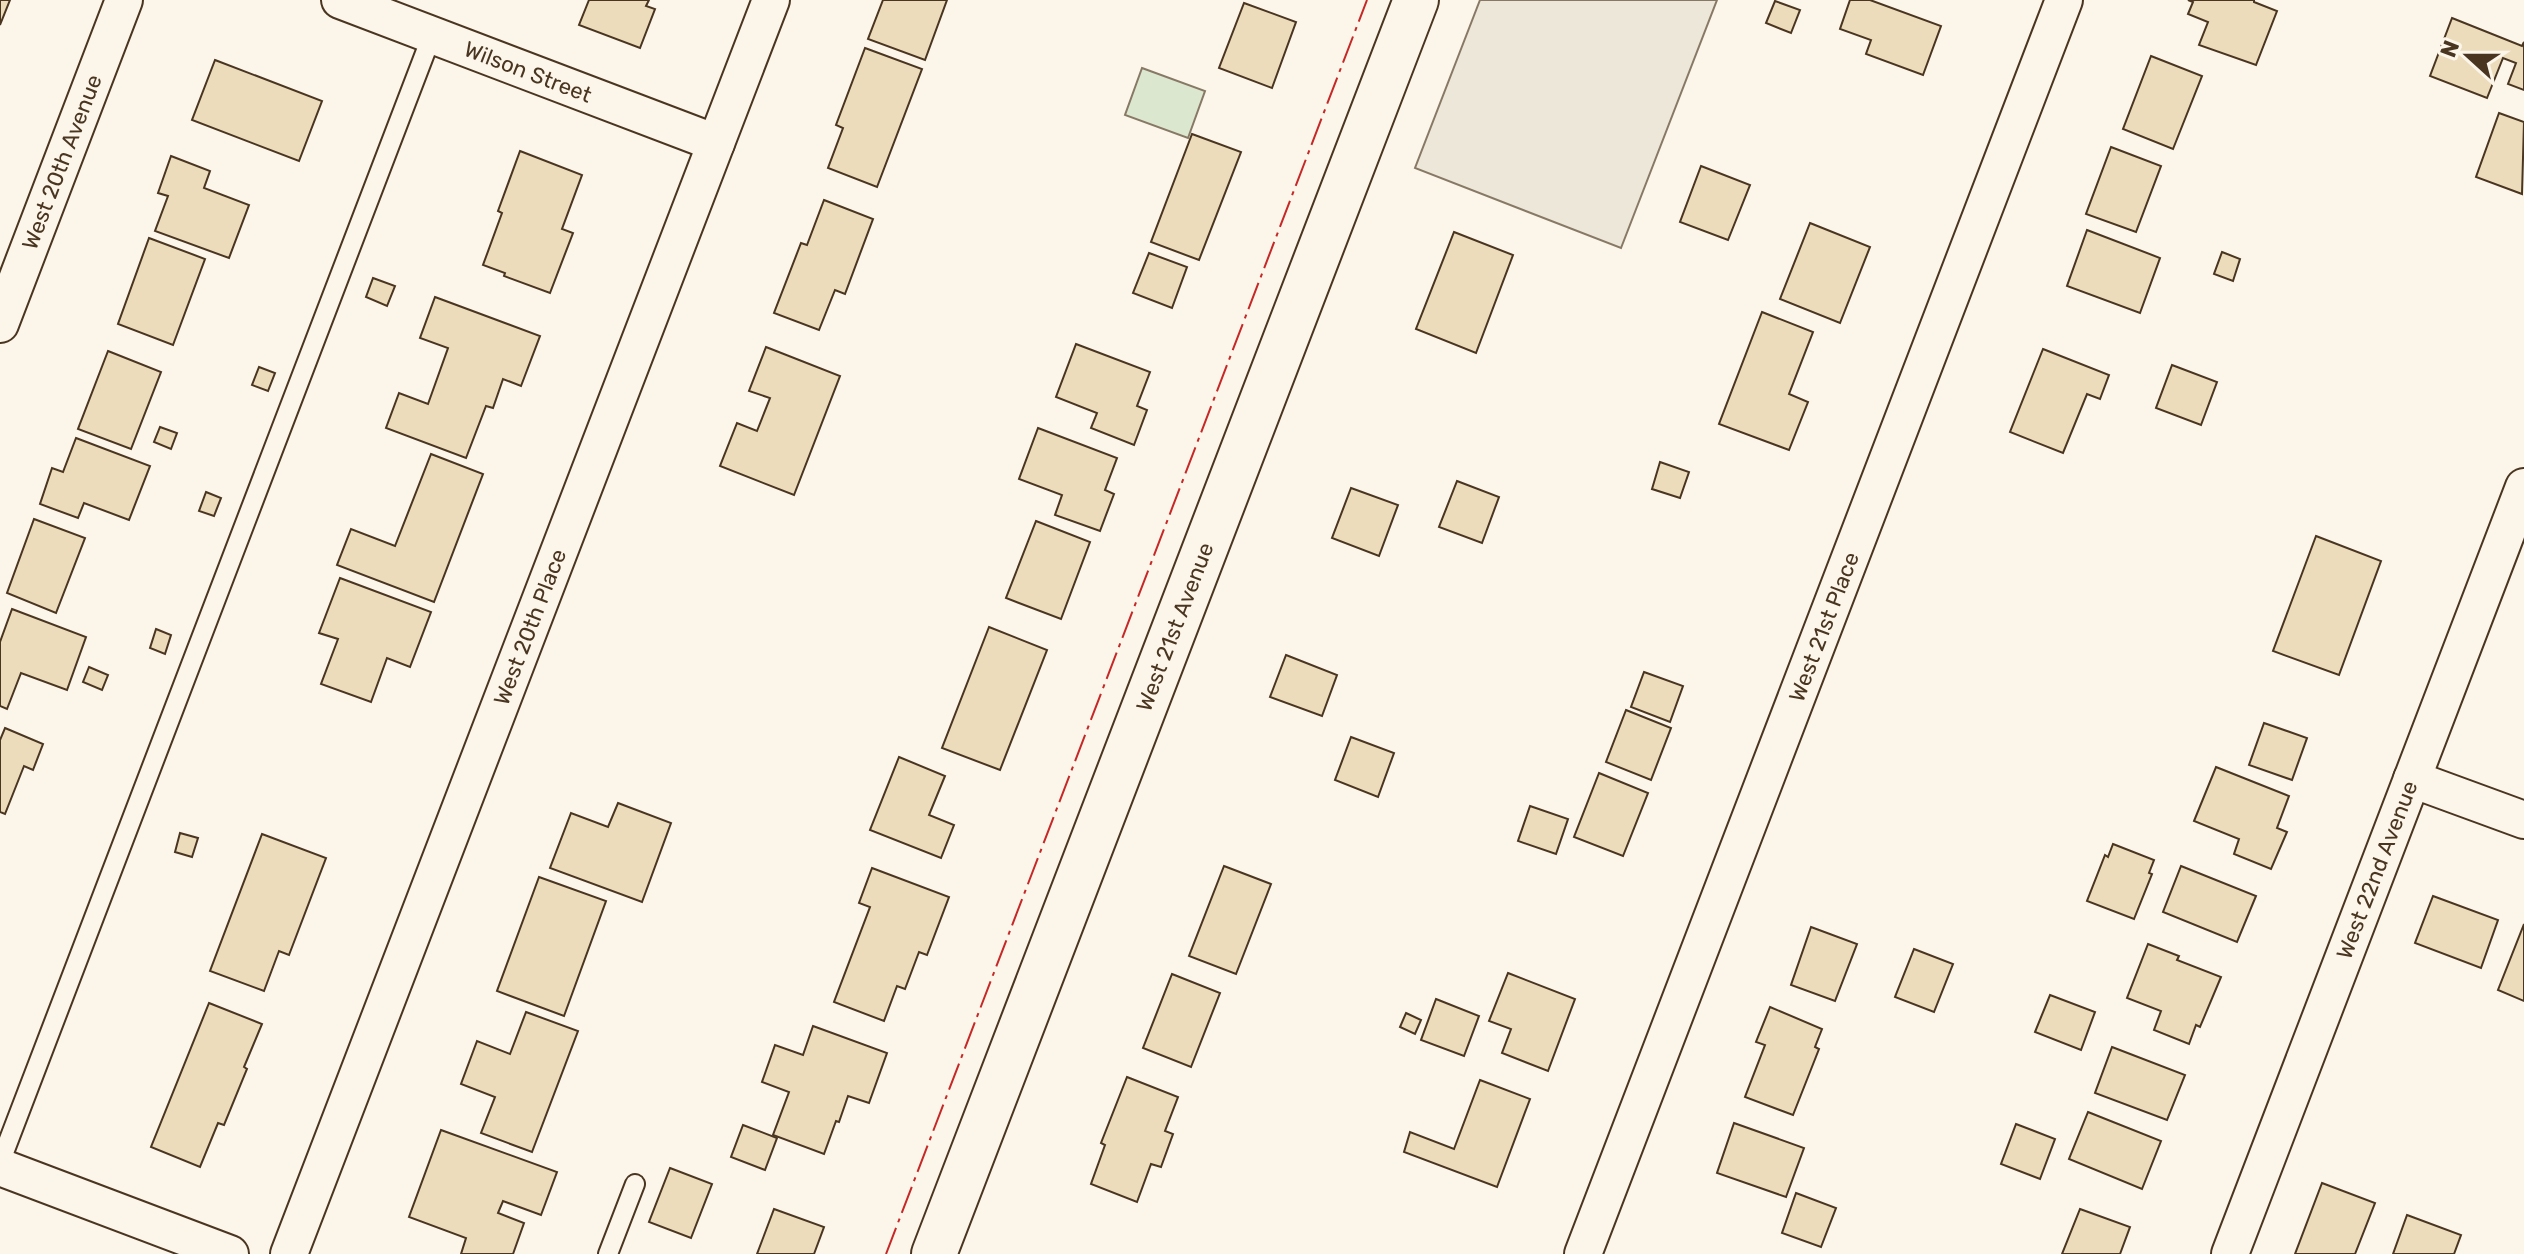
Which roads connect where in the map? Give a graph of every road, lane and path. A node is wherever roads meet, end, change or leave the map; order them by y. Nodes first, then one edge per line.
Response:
1 (124, 0) edge
2 (340, 0) edge
3 (771, 0) edge
4 (1416, 0) edge
5 (2064, 0) edge
6 (432, 35) junction
7 (716, 143) junction
8 (0, 324) edge
9 (2523, 492) edge
10 (2412, 779) junction
11 (2524, 820) edge
12 (0, 1165) edge
13 (635, 1184) dead end
14 (230, 1254) edge
15 (289, 1254) edge
16 (608, 1254) edge
17 (934, 1254) edge
18 (1583, 1254) edge
19 (2230, 1254) edge

1 - 8 street, West 20th Avenue
2 - 6 street, Wilson Street
3 - 7 street, West 20th Place
4 - 17 street, West 21st Avenue
5 - 18 street, West 21st Place
6 - 7 street, Wilson Street
6 - 12 lane
7 - 15 street, West 20th Place
9 - 10 street, West 22nd Avenue
10 - 11 street
10 - 19 street, West 22nd Avenue
12 - 14 street
13 - 16 lane

